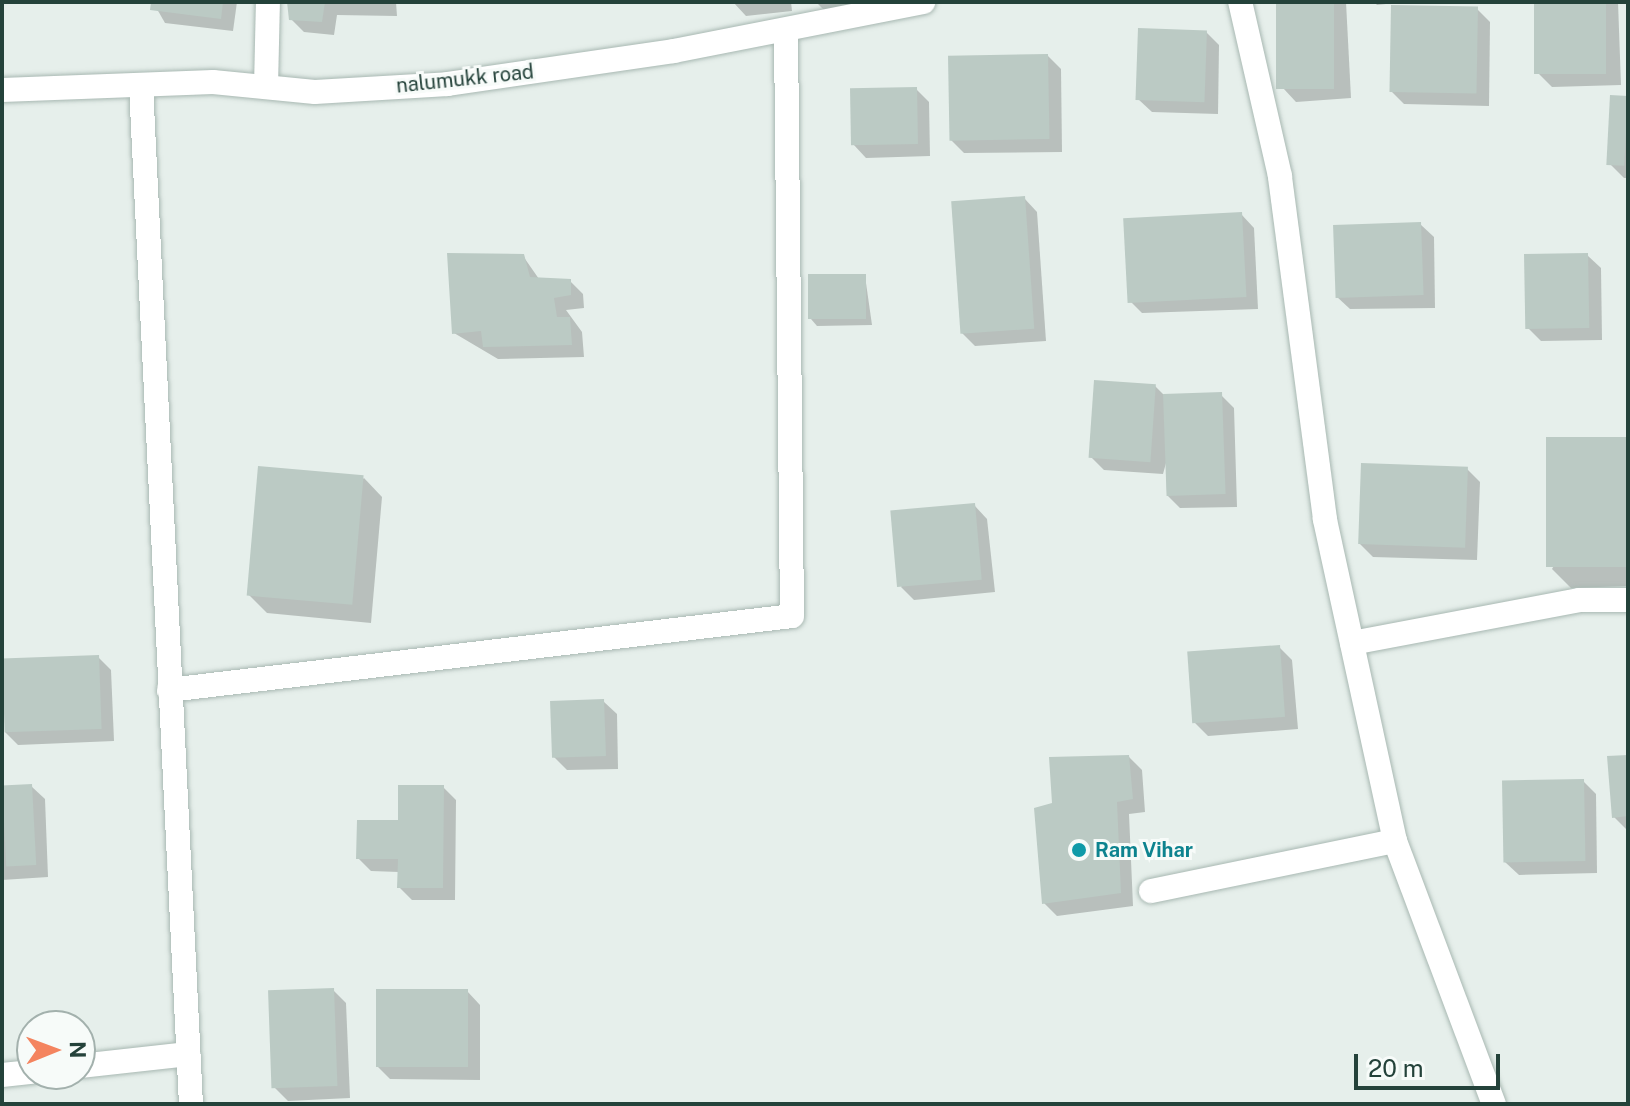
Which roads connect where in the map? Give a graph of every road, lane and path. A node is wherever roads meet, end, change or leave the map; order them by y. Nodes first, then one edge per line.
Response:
1 (268, 2) edge
2 (923, 2) edge
3 (1240, 2) edge
4 (786, 32) junction
5 (141, 86) junction
6 (266, 87) junction
7 (2, 90) edge
8 (1628, 600) edge
9 (1352, 643) junction
10 (169, 690) junction
11 (1395, 841) junction
12 (1151, 891) dead end
13 (188, 1054) junction
14 (96, 1064) edge
15 (191, 1104) edge
16 (1494, 1104) edge

1 - 6 street
2 - 4 street, nalumukk road
3 - 9 street
4 - 6 street, nalumukk road
4 - 10 street
5 - 6 street, nalumukk road
5 - 7 street, nalumukk road
5 - 10 street
8 - 9 street
9 - 11 street
10 - 13 street
11 - 12 street
11 - 16 street
13 - 14 street
13 - 15 street

